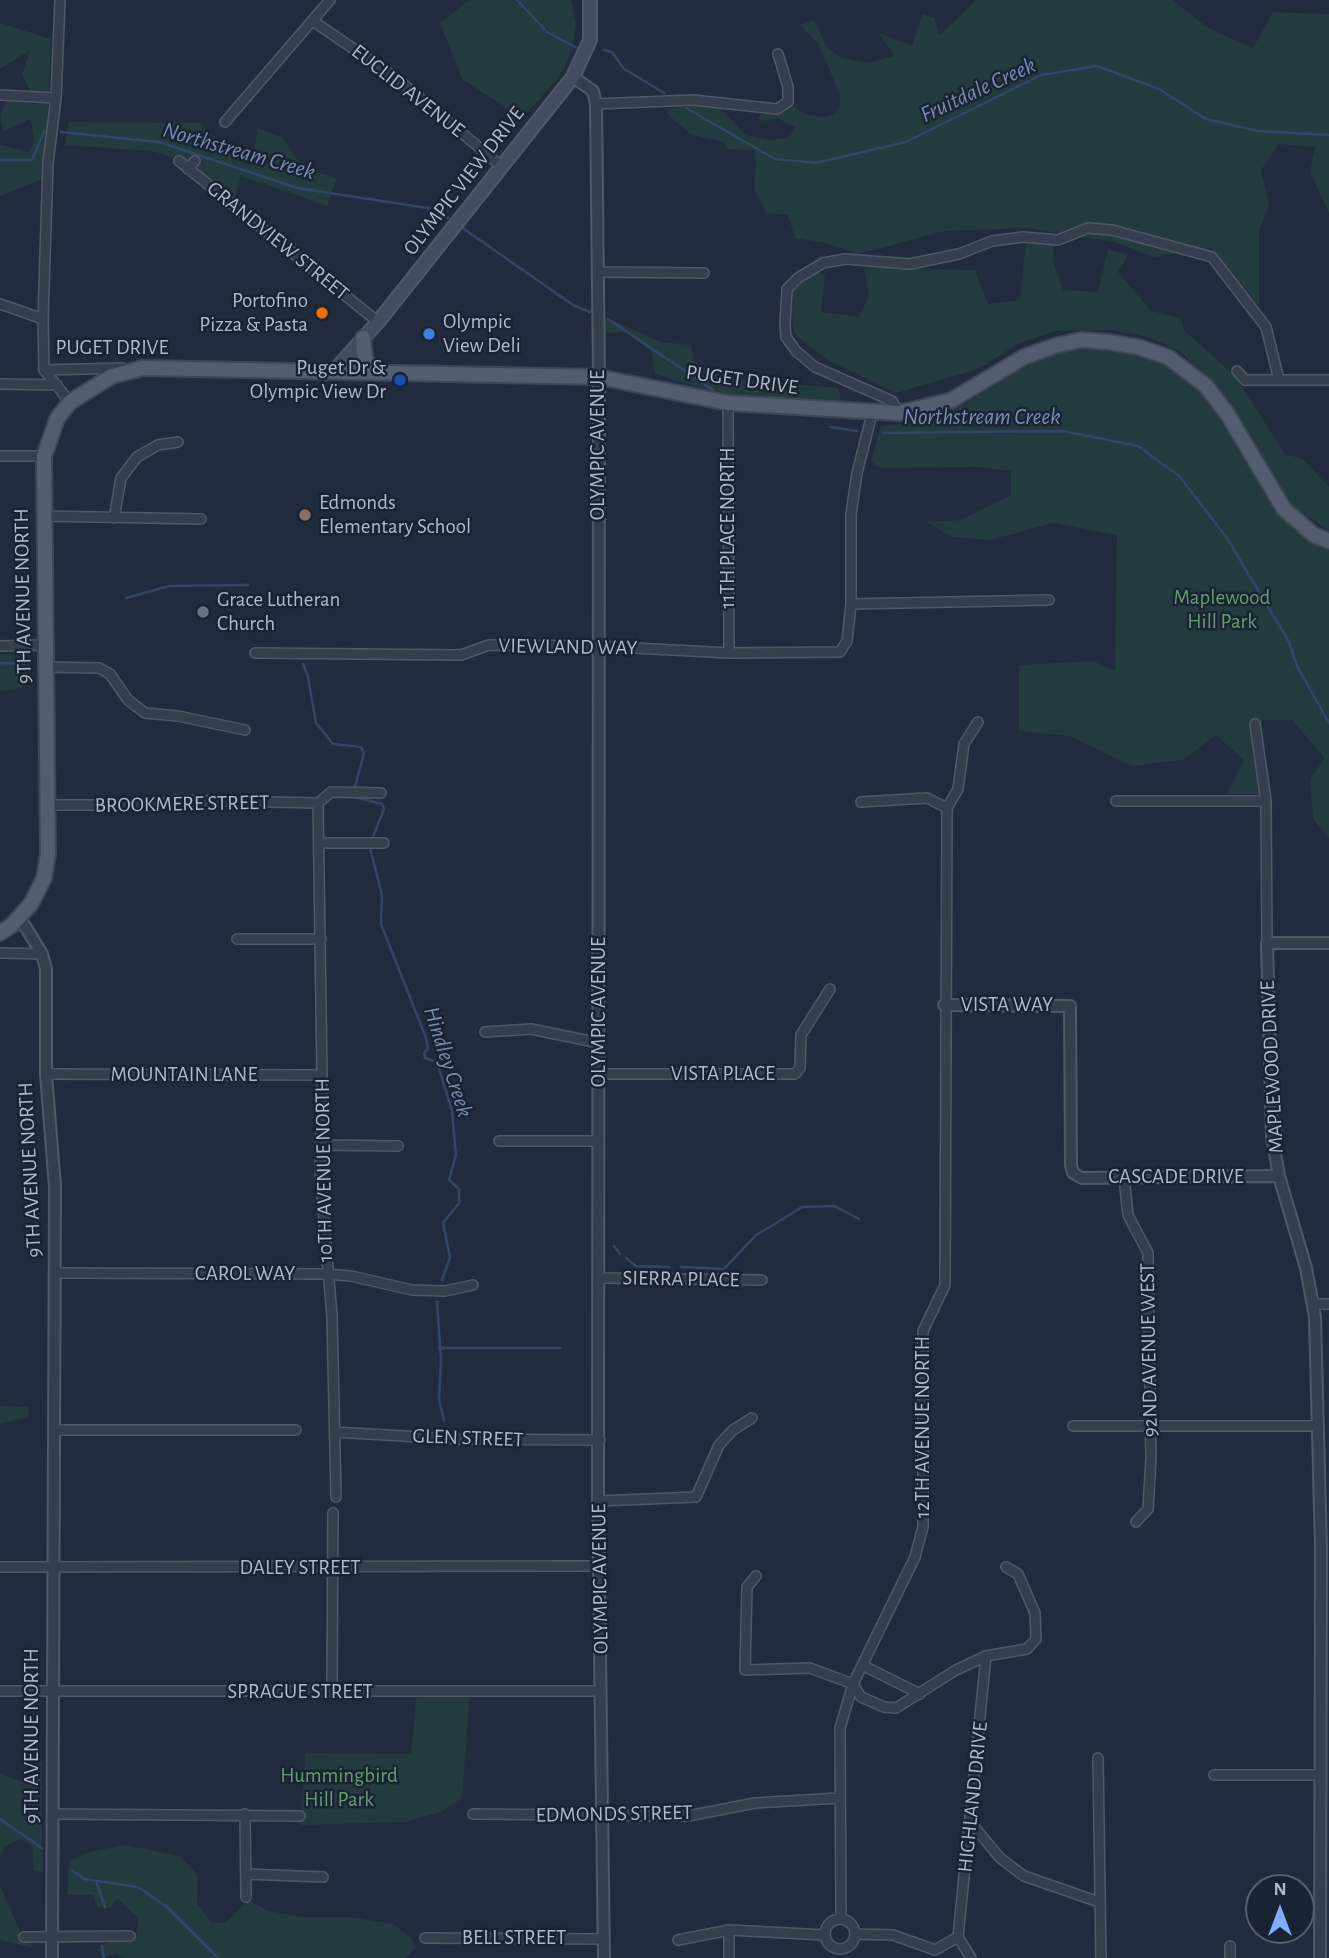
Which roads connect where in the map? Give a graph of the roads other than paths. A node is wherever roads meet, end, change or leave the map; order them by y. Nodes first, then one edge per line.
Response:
1 (60, 0) edge
2 (330, 0) edge
3 (590, 0) edge
4 (313, 21) junction
5 (778, 54) dead end
6 (573, 77) junction
7 (0, 96) edge
8 (56, 98) junction
9 (596, 104) junction
10 (225, 122) dead end
11 (179, 161) dead end
12 (195, 161) dead end
13 (500, 164) junction
14 (188, 169) junction
15 (598, 272) junction
16 (704, 273) dead end
17 (0, 304) edge
18 (43, 319) junction
19 (378, 322) junction
20 (363, 338) junction
21 (143, 368) junction
22 (44, 370) junction
23 (334, 371) junction
24 (1237, 371) dead end
25 (376, 372) junction
26 (599, 377) junction
27 (1279, 380) junction
28 (1329, 380) edge
29 (0, 384) edge
30 (57, 385) junction
31 (71, 402) junction
32 (728, 403) junction
33 (899, 413) junction
34 (872, 414) junction
35 (178, 442) dead end
36 (0, 456) edge
37 (44, 456) junction
38 (42, 516) junction
39 (114, 518) junction
40 (201, 520) dead end
41 (1329, 541) edge
42 (1049, 600) dead end
43 (851, 604) junction
44 (45, 645) junction
45 (0, 646) edge
46 (597, 646) junction
47 (255, 653) dead end
48 (729, 653) junction
49 (45, 667) junction
50 (978, 722) dead end
51 (1255, 724) dead end
52 (245, 730) dead end
53 (381, 793) dead end
54 (1116, 801) dead end
55 (1266, 801) junction
56 (861, 802) dead end
57 (318, 803) junction
58 (46, 806) junction
59 (947, 808) junction
60 (319, 843) junction
61 (384, 843) dead end
62 (20, 918) junction
63 (0, 933) edge
64 (237, 939) dead end
65 (321, 939) junction
66 (1267, 943) junction
67 (1329, 943) edge
68 (0, 953) edge
69 (42, 954) junction
70 (830, 989) dead end
71 (944, 1004) junction
72 (485, 1032) dead end
73 (599, 1043) junction
74 (46, 1074) junction
75 (598, 1074) junction
76 (322, 1075) junction
77 (499, 1141) dead end
78 (599, 1141) junction
79 (320, 1144) junction
80 (398, 1146) dead end
81 (1073, 1173) joint
82 (1279, 1176) junction
83 (1124, 1178) junction
84 (56, 1273) junction
85 (327, 1275) junction
86 (600, 1278) junction
87 (762, 1280) dead end
88 (473, 1285) dead end
89 (1314, 1304) junction
90 (1329, 1304) edge
91 (752, 1418) dead end
92 (1073, 1426) dead end
93 (1150, 1426) junction
94 (1318, 1426) junction
95 (55, 1430) junction
96 (296, 1430) dead end
97 (335, 1432) junction
98 (600, 1440) junction
99 (336, 1497) dead end
100 (1324, 1499) edge
101 (598, 1501) junction
102 (332, 1513) dead end
103 (1136, 1522) dead end
104 (599, 1566) junction
105 (0, 1567) edge
106 (1006, 1567) dead end
107 (53, 1568) junction
108 (332, 1568) junction
109 (756, 1576) dead end
110 (986, 1656) junction
111 (864, 1666) junction
112 (853, 1684) junction
113 (0, 1691) edge
114 (601, 1691) junction
115 (54, 1692) junction
116 (332, 1692) junction
117 (920, 1694) junction
118 (1325, 1717) edge
119 (1098, 1758) dead end
120 (1214, 1775) dead end
121 (1320, 1775) junction
122 (839, 1798) junction
123 (53, 1814) junction
124 (245, 1814) junction
125 (473, 1814) dead end
126 (300, 1816) dead end
127 (603, 1816) junction
128 (971, 1823) junction
129 (246, 1874) junction
130 (323, 1877) dead end
131 (246, 1897) dead end
132 (1099, 1902) junction
133 (1325, 1916) edge
134 (841, 1918) junction
135 (729, 1930) junction
136 (856, 1934) junction
137 (825, 1935) junction
138 (130, 1936) dead end
139 (24, 1937) dead end
140 (52, 1937) junction
141 (958, 1937) junction
142 (425, 1938) dead end
143 (604, 1939) junction
144 (678, 1940) dead end
145 (1230, 1946) dead end
146 (840, 1954) edge
147 (938, 1954) edge
148 (52, 1958) edge
149 (604, 1958) edge
150 (729, 1958) edge
151 (971, 1958) edge
152 (1101, 1958) edge
153 (1230, 1958) edge
154 (1320, 1958) edge

1 - 8 street
2 - 4 street
3 - 6 main road, OLYMPIC VIEW DRIVE
4 - 10 street
4 - 13 street, EUCLID AVENUE
5 - 9 street
6 - 9 street
6 - 13 main road, OLYMPIC VIEW DRIVE
7 - 8 street
8 - 18 street
9 - 15 street, OLYMPIC AVENUE
11 - 14 street, GRANDVIEW STREET
12 - 14 street
13 - 19 main road, OLYMPIC VIEW DRIVE
14 - 19 street, GRANDVIEW STREET
15 - 16 street
15 - 26 street, OLYMPIC AVENUE
17 - 18 street
18 - 22 street
19 - 20 main road, OLYMPIC VIEW DRIVE
20 - 23 main road, OLYMPIC VIEW DRIVE
20 - 25 main road
21 - 22 street, PUGET DRIVE
21 - 23 main road, PUGET DRIVE
21 - 31 main road, 9TH AVENUE NORTH
22 - 30 street
23 - 25 main road, PUGET DRIVE
24 - 27 street
25 - 26 main road, PUGET DRIVE
26 - 32 main road, PUGET DRIVE
26 - 46 street, OLYMPIC AVENUE
27 - 28 street
27 - 33 street
29 - 30 street, PUGET DRIVE
30 - 31 street
31 - 37 main road, 9TH AVENUE NORTH
32 - 34 main road, PUGET DRIVE
32 - 48 street, 11TH PLACE NORTH
33 - 34 main road, PUGET DRIVE
33 - 41 main road, PUGET DRIVE
34 - 43 street
35 - 39 street
36 - 37 street
37 - 38 main road, 9TH AVENUE NORTH
38 - 39 street
38 - 44 main road, 9TH AVENUE NORTH
39 - 40 street
42 - 43 street
43 - 48 street, VIEWLAND WAY
44 - 45 street
44 - 49 main road, 9TH AVENUE NORTH
46 - 47 street, VIEWLAND WAY
46 - 48 street, VIEWLAND WAY
46 - 73 street, OLYMPIC AVENUE
49 - 52 street
49 - 58 main road, 9TH AVENUE NORTH
50 - 59 street, 12TH AVENUE NORTH
51 - 55 street, MAPLEWOOD DRIVE
53 - 57 street
54 - 55 street
55 - 66 street, MAPLEWOOD DRIVE
56 - 59 street
57 - 58 street, BROOKMERE STREET
57 - 60 street, 10TH AVENUE NORTH
58 - 62 main road, 9TH AVENUE NORTH
59 - 71 street, 12TH AVENUE NORTH
60 - 61 street
60 - 65 street, 10TH AVENUE NORTH
62 - 63 main road
62 - 69 street, 9TH AVENUE NORTH
64 - 65 street
65 - 76 street, 10TH AVENUE NORTH
66 - 67 street
66 - 82 street, MAPLEWOOD DRIVE
68 - 69 street
69 - 74 street, 9TH AVENUE NORTH
70 - 75 street, VISTA PLACE
71 - 81 street, VISTA WAY
71 - 111 street, 12TH AVENUE NORTH
72 - 73 street
73 - 75 street, OLYMPIC AVENUE
74 - 76 street, MOUNTAIN LANE
74 - 84 street, 9TH AVENUE NORTH
75 - 78 street, OLYMPIC AVENUE
76 - 79 street, 10TH AVENUE NORTH
77 - 78 street
78 - 86 street, OLYMPIC AVENUE
79 - 80 street
79 - 85 street, 10TH AVENUE NORTH
81 - 83 street, CASCADE DRIVE
82 - 83 street, CASCADE DRIVE
82 - 89 street, MAPLEWOOD DRIVE
83 - 93 street, 92ND AVENUE WEST
84 - 85 street, CAROL WAY
84 - 95 street, 9TH AVENUE NORTH
85 - 88 street, CAROL WAY
85 - 97 street, 10TH AVENUE NORTH
86 - 87 street, SIERRA PLACE
86 - 98 street, OLYMPIC AVENUE
89 - 90 street
89 - 94 street, MAPLEWOOD DRIVE
91 - 101 street
92 - 93 street
93 - 94 street
93 - 103 street, 92ND AVENUE WEST
94 - 100 street, MAPLEWOOD DRIVE
95 - 96 street
95 - 107 street, 9TH AVENUE NORTH
97 - 98 street, GLEN STREET
97 - 99 street, 10TH AVENUE NORTH
98 - 101 street, OLYMPIC AVENUE
100 - 118 street, MAPLEWOOD DRIVE
101 - 104 street, OLYMPIC AVENUE
102 - 108 street
104 - 108 street, DALEY STREET
104 - 114 street, OLYMPIC AVENUE
105 - 107 street, DALEY STREET
106 - 110 street
107 - 108 street, DALEY STREET
107 - 115 street, 9TH AVENUE NORTH
108 - 116 street
109 - 112 street
110 - 117 street
110 - 128 street, HIGHLAND DRIVE
111 - 112 street, 12TH AVENUE NORTH
111 - 117 street
112 - 117 street
112 - 122 street, 12TH AVENUE NORTH
113 - 115 street, SPRAGUE STREET
114 - 116 street, SPRAGUE STREET
114 - 127 street, OLYMPIC AVENUE
115 - 116 street, SPRAGUE STREET
115 - 123 street, 9TH AVENUE NORTH
118 - 121 street, MAPLEWOOD DRIVE
119 - 132 street
120 - 121 street
121 - 133 street, MAPLEWOOD DRIVE
122 - 127 street, EDMONDS STREET
122 - 134 street, 12TH AVENUE NORTH
123 - 124 street
123 - 140 street, 9TH AVENUE NORTH
124 - 126 street
124 - 129 street
125 - 127 street, EDMONDS STREET
127 - 143 street, OLYMPIC AVENUE
128 - 132 street
128 - 141 street, HIGHLAND DRIVE
129 - 130 street
129 - 131 street
132 - 152 street
133 - 154 street, MAPLEWOOD DRIVE
134 - 136 street
134 - 137 street
135 - 137 street
135 - 144 street
135 - 150 street
136 - 146 street
136 - 147 street
137 - 146 street
138 - 140 street
139 - 140 street
140 - 148 street, 9TH AVENUE NORTH
141 - 147 street
141 - 151 street
142 - 143 street, BELL STREET
143 - 149 street, OLYMPIC AVENUE
145 - 153 street

